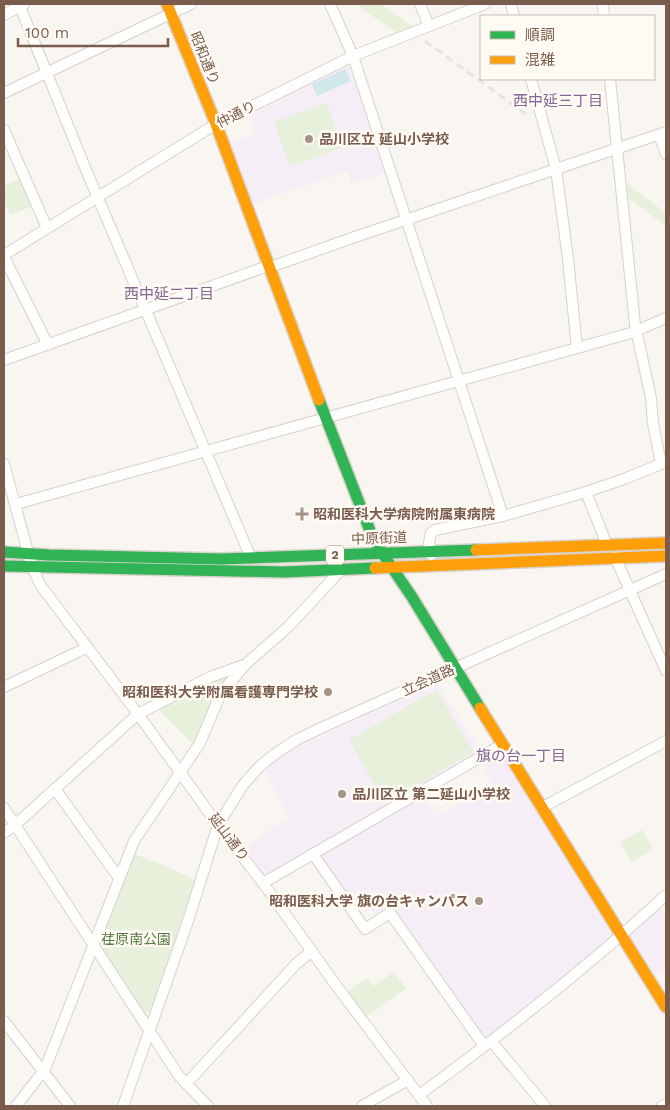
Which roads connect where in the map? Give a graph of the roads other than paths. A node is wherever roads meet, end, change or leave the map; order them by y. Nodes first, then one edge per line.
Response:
1 (191, 4) edge
2 (330, 4) edge
3 (420, 4) edge
4 (485, 4) edge
5 (22, 5) edge
6 (169, 9) edge
7 (4, 15) edge
8 (428, 26) junction
9 (353, 56) junction
10 (47, 73) junction
11 (531, 80) edge
12 (610, 80) edge
13 (4, 93) edge
14 (216, 124) junction
15 (4, 130) edge
16 (662, 133) edge
17 (617, 150) junction
18 (666, 154) edge
19 (556, 169) junction
20 (97, 197) junction
21 (407, 219) junction
22 (47, 228) junction
23 (4, 256) edge
24 (268, 266) junction
25 (146, 311) junction
26 (666, 318) edge
27 (637, 331) junction
28 (48, 345) junction
29 (577, 348) junction
30 (4, 360) edge
31 (459, 381) junction
32 (326, 417) junction
33 (206, 451) junction
34 (664, 463) edge
35 (4, 464) edge
36 (586, 492) junction
37 (16, 504) junction
38 (503, 516) junction
39 (666, 543) edge
40 (607, 545) junction
41 (429, 551) junction
42 (4, 552) edge
43 (382, 553) junction
44 (29, 554) junction
45 (666, 556) edge
46 (615, 557) junction
47 (251, 558) junction
48 (436, 565) junction
49 (4, 566) edge
50 (32, 567) junction
51 (392, 567) junction
52 (342, 569) junction
53 (666, 574) edge
54 (629, 591) junction
55 (88, 647) junction
56 (246, 664) junction
57 (456, 668) junction
58 (666, 671) edge
59 (4, 687) edge
60 (138, 714) junction
61 (666, 741) edge
62 (503, 744) junction
63 (181, 771) junction
64 (55, 789) junction
65 (4, 808) edge
66 (541, 808) junction
67 (16, 825) junction
68 (218, 825) junction
69 (4, 833) edge
70 (313, 854) junction
71 (119, 878) junction
72 (264, 883) junction
73 (666, 895) edge
74 (621, 936) junction
75 (95, 945) junction
76 (312, 951) junction
77 (666, 1007) edge
78 (4, 1021) edge
79 (149, 1029) junction
80 (488, 1044) junction
81 (42, 1072) junction
82 (408, 1080) junction
83 (186, 1084) junction
84 (419, 1095) junction
85 (666, 1104) edge
86 (16, 1106) edge
87 (70, 1106) edge
88 (123, 1106) edge
89 (208, 1106) edge
90 (362, 1106) edge
91 (427, 1106) edge
92 (546, 1106) edge
93 (662, 1106) edge

1 - 6 street
2 - 9 street
3 - 8 street
4 - 8 street, 仲通り
5 - 7 street
5 - 10 street
6 - 10 street
6 - 14 main road, 昭和通り
8 - 9 street, 仲通り
9 - 14 street, 仲通り
9 - 21 street
10 - 13 street
10 - 20 street
11 - 19 street
12 - 17 street
14 - 20 street, 仲通り
14 - 24 main road, 昭和通り
15 - 22 street
16 - 17 street
16 - 18 street
17 - 19 street
17 - 27 street
19 - 21 street
19 - 29 street
20 - 22 street, 仲通り
20 - 25 street
21 - 24 street
21 - 31 street
22 - 23 street, 仲通り
23 - 28 street
24 - 25 street
24 - 32 main road, 昭和通り
25 - 28 street
25 - 33 street
26 - 27 street
27 - 29 street
27 - 34 street
28 - 30 street
29 - 31 street
31 - 32 street
31 - 38 street
32 - 33 street
32 - 43 main road, 昭和通り
33 - 37 street
33 - 47 street
34 - 36 street
35 - 37 street, 延山通り
36 - 38 street
36 - 40 street
37 - 44 street, 延山通り
38 - 41 street
39 - 40 main road, 中原街道 / 2
40 - 41 main road, 中原街道 / 2
41 - 43 main road, 中原街道 / 2
41 - 48 street
42 - 44 main road, 中原街道 / 2
43 - 47 main road, 中原街道 / 2
43 - 51 main road, 昭和通り
44 - 47 main road, 中原街道 / 2
44 - 50 street, 延山通り
45 - 46 main road, 2
46 - 48 main road, 2
46 - 54 street
48 - 51 main road, 2
49 - 50 main road, 2
50 - 52 main road, 2
50 - 55 street, 延山通り
51 - 52 main road, 2
51 - 57 main road, 昭和通り
52 - 56 street
53 - 54 street, 立会道路
54 - 57 street, 立会道路
54 - 58 street
55 - 59 street
55 - 60 street, 延山通り
56 - 60 street
56 - 63 street
57 - 62 main road, 昭和通り
57 - 68 street, 立会道路
60 - 63 street, 延山通り
60 - 64 street
61 - 66 street
62 - 66 main road, 昭和通り
62 - 70 street
63 - 68 street, 延山通り
63 - 71 street
64 - 67 street
64 - 71 street
65 - 67 street
66 - 74 main road, 昭和通り
67 - 69 street
67 - 75 street
68 - 72 street, 延山通り
68 - 79 street, 立会道路
70 - 72 street
70 - 80 street
71 - 75 street
72 - 76 street, 延山通り
73 - 74 street
74 - 77 main road, 昭和通り
74 - 80 street
75 - 79 street
75 - 81 street
76 - 82 street, 延山通り
76 - 83 street
78 - 81 street
79 - 83 street
79 - 88 street, 立会道路
80 - 84 street
80 - 92 street
81 - 86 street
81 - 87 street
82 - 84 street, 延山通り
82 - 90 street
83 - 89 street
84 - 91 street, 延山通り
85 - 93 street

